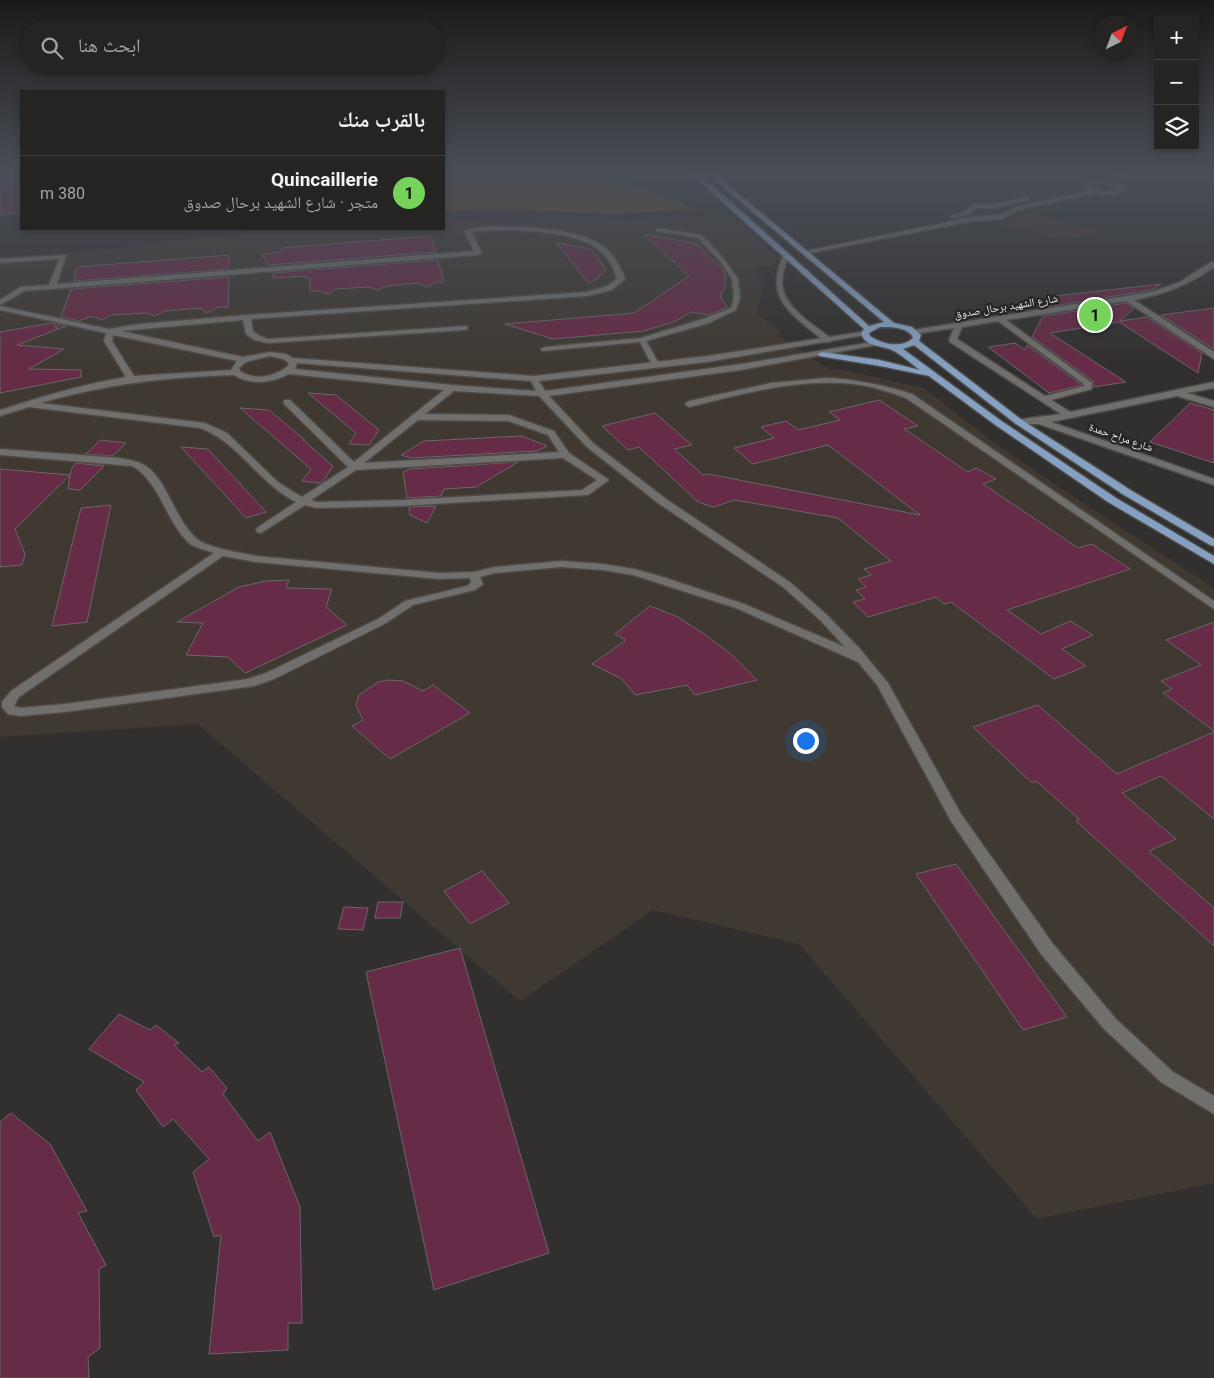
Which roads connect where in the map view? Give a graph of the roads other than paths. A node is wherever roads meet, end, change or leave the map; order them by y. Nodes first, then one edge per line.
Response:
1 (469, 236) edge
2 (574, 236) edge
3 (700, 236) edge
4 (765, 236) edge
5 (787, 236) edge
6 (844, 236) edge
7 (885, 236) edge
8 (798, 245) junction
9 (805, 252) junction
10 (786, 255) junction
11 (0, 261) edge
12 (1212, 268) edge
13 (52, 287) junction
14 (1127, 299) junction
15 (0, 303) edge
16 (0, 308) edge
17 (247, 317) junction
18 (1000, 318) junction
19 (892, 325) junction
20 (960, 325) junction
21 (464, 328) dead end
22 (110, 331) junction
23 (867, 331) junction
24 (914, 337) junction
25 (642, 340) junction
26 (828, 340) junction
27 (876, 343) junction
28 (894, 346) junction
29 (545, 349) dead end
30 (822, 354) junction
31 (1214, 356) edge
32 (243, 360) junction
33 (291, 360) junction
34 (656, 365) junction
35 (288, 371) junction
36 (236, 372) junction
37 (936, 377) junction
38 (534, 379) junction
39 (132, 380) junction
40 (1214, 385) edge
41 (452, 388) junction
42 (1177, 392) junction
43 (542, 394) junction
44 (1044, 399) junction
45 (287, 402) dead end
46 (29, 404) junction
47 (689, 404) dead end
48 (1214, 404) edge
49 (0, 413) edge
50 (1068, 415) junction
51 (416, 417) junction
52 (1040, 421) junction
53 (1018, 422) junction
54 (0, 452) edge
55 (565, 455) junction
56 (354, 467) junction
57 (1214, 482) edge
58 (302, 502) junction
59 (260, 530) dead end
60 (1214, 543) edge
61 (222, 552) junction
62 (1214, 561) edge
63 (474, 575) junction
64 (1214, 606) edge
65 (862, 660) junction
66 (1214, 1106) edge

1 - 13 street
2 - 17 street
3 - 25 lane
4 - 10 main road
5 - 8 main road
6 - 8 street
7 - 9 street
8 - 9 main road
9 - 19 main road
10 - 23 main road
10 - 26 lane
11 - 13 street
12 - 14 street, شارع الشهيد برحال صدوق
13 - 15 street
14 - 18 street, شارع الشهيد برحال صدوق
14 - 31 street
16 - 22 street
17 - 21 street
17 - 22 street
18 - 20 street, شارع الشهيد برحال صدوق
18 - 44 street
19 - 23 main road
19 - 24 main road
20 - 24 street, شارع الشهيد برحال صدوق
20 - 44 street
22 - 32 street
22 - 39 street
23 - 26 street
23 - 27 main road
24 - 28 main road
24 - 53 main road
25 - 29 lane
25 - 34 lane
26 - 34 street
27 - 28 main road
27 - 30 street
28 - 37 main road
30 - 37 main road
30 - 43 street
32 - 33 street
32 - 36 street
33 - 35 street
33 - 38 street
34 - 38 street
35 - 36 street
35 - 41 street
36 - 39 street
37 - 62 main road
38 - 43 street
39 - 46 street
40 - 42 street
41 - 43 street
41 - 51 street
42 - 48 street
42 - 50 street
43 - 65 street
44 - 50 street
45 - 56 street
46 - 49 street
46 - 58 street
47 - 64 street
50 - 52 street
51 - 55 street
51 - 56 street
52 - 53 street, شارع مراح حمدة
52 - 57 street, شارع مراح حمدة
53 - 60 main road
54 - 61 street
55 - 56 street
55 - 58 street
56 - 58 street
58 - 59 street
61 - 63 street
61 - 63 street
63 - 65 street
65 - 66 street

